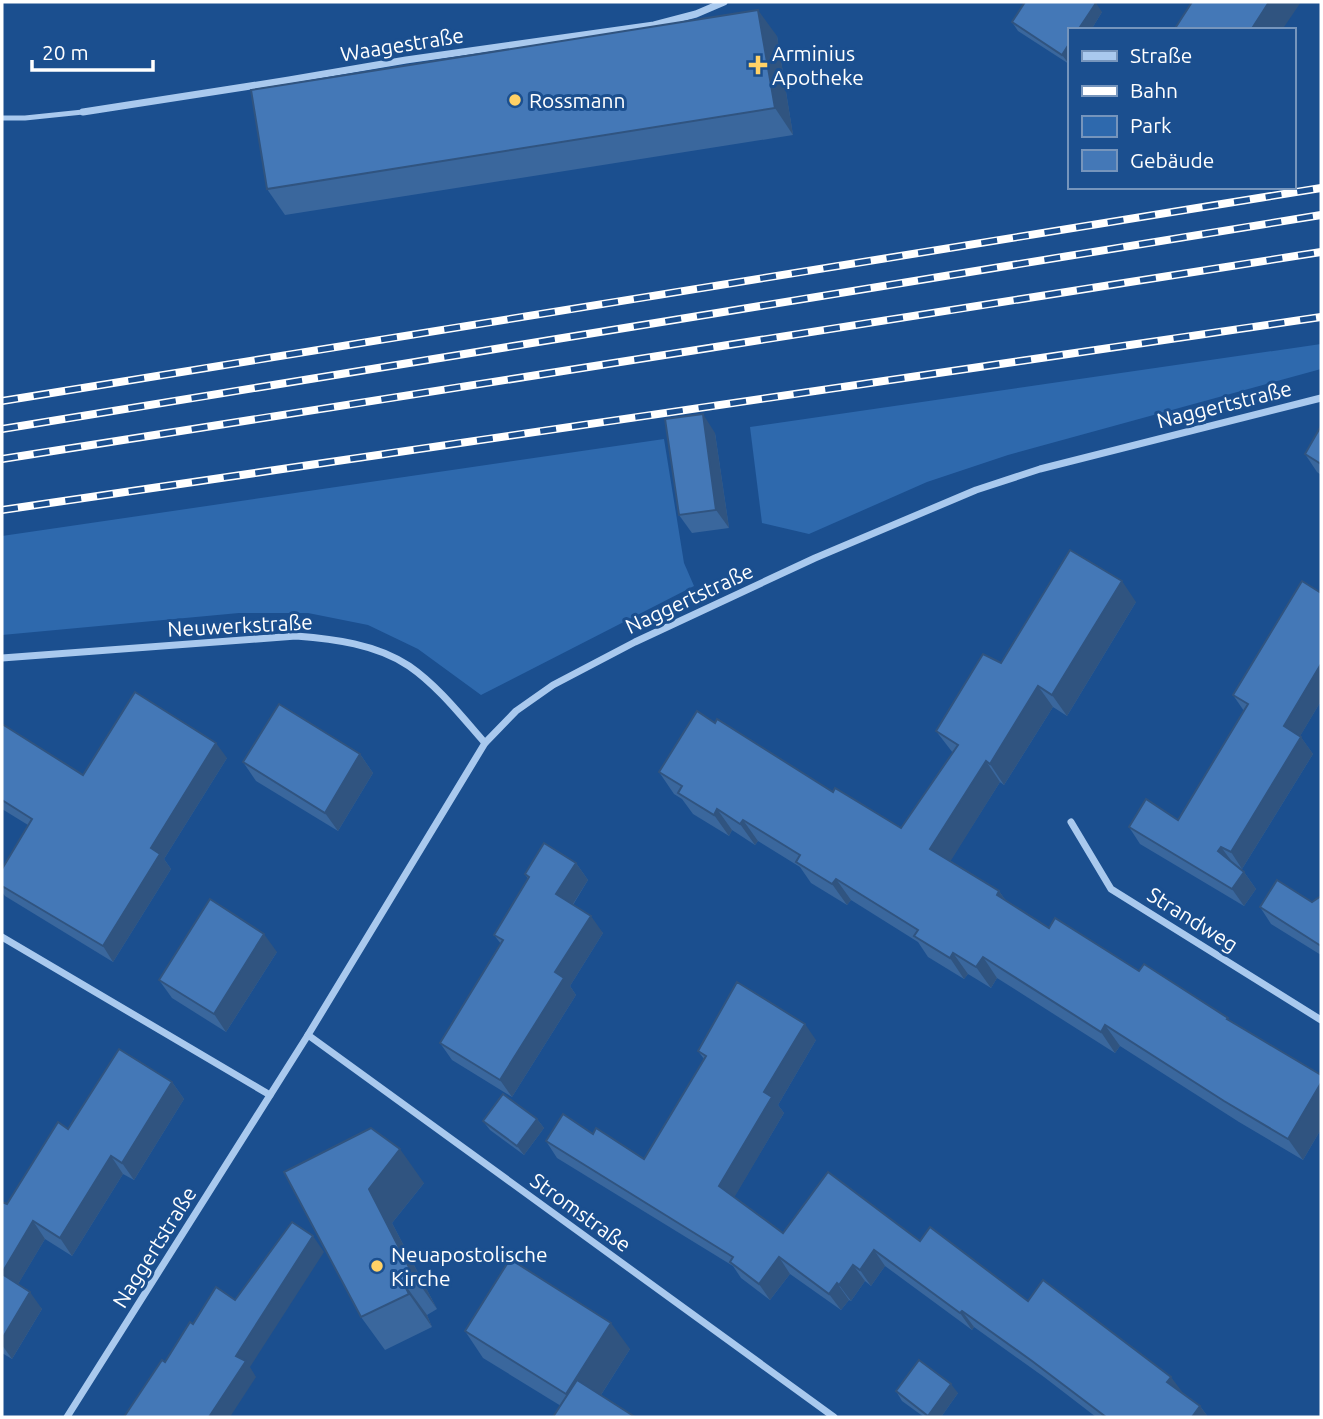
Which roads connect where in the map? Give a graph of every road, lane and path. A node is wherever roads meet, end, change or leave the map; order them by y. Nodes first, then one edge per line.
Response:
1 (724, 2) edge
2 (83, 112) joint
3 (2, 118) edge
4 (1321, 398) edge
5 (2, 658) edge
6 (485, 743) junction
7 (1071, 822) dead end
8 (2, 937) edge
9 (1321, 1020) edge
10 (308, 1035) junction
11 (270, 1096) junction
12 (67, 1417) edge
13 (834, 1417) edge

1 - 2 street, Waagestraße
2 - 3 lane
4 - 6 street, Naggertstraße
5 - 6 street, Neuwerkstraße
6 - 10 street, Naggertstraße
7 - 9 street, Strandweg
8 - 11 street
10 - 11 street, Naggertstraße
10 - 13 street, Stromstraße
11 - 12 street, Naggertstraße

